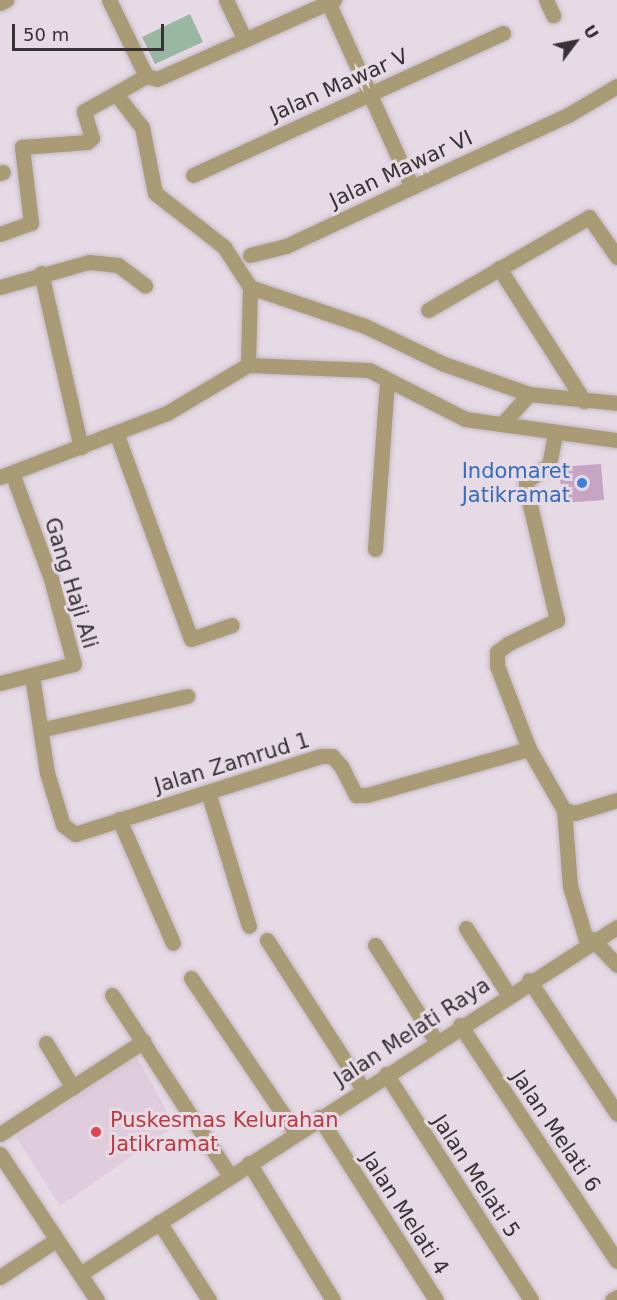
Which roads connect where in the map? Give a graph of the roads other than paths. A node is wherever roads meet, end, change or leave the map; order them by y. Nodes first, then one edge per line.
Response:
1 (6, 0) edge
2 (109, 0) edge
3 (226, 0) edge
4 (546, 0) edge
5 (329, 1) edge
6 (0, 3) edge
7 (553, 15) dead end
8 (503, 33) dead end
9 (244, 40) junction
10 (146, 76) junction
11 (617, 86) edge
12 (118, 92) junction
13 (370, 94) junction
14 (193, 175) dead end
15 (412, 188) junction
16 (0, 234) edge
17 (250, 255) dead end
18 (617, 257) edge
19 (499, 268) junction
20 (41, 273) junction
21 (145, 285) dead end
22 (0, 287) edge
23 (250, 287) junction
24 (428, 310) dead end
25 (248, 364) junction
26 (387, 381) junction
27 (529, 394) junction
28 (584, 401) junction
29 (617, 403) edge
30 (503, 423) junction
31 (555, 434) junction
32 (117, 435) junction
33 (617, 440) edge
34 (81, 447) junction
35 (6, 475) edge
36 (375, 549) dead end
37 (232, 625) dead end
38 (32, 676) junction
39 (0, 683) edge
40 (187, 696) dead end
41 (44, 729) junction
42 (529, 749) junction
43 (208, 792) junction
44 (617, 800) edge
45 (564, 810) junction
46 (119, 819) junction
47 (249, 926) dead end
48 (617, 927) edge
49 (466, 928) dead end
50 (267, 940) dead end
51 (589, 941) junction
52 (173, 943) dead end
53 (375, 945) dead end
54 (617, 965) edge
55 (191, 978) dead end
56 (529, 980) junction
57 (508, 994) junction
58 (112, 995) dead end
59 (460, 1025) junction
60 (144, 1041) junction
61 (436, 1041) junction
62 (46, 1043) dead end
63 (386, 1074) junction
64 (73, 1088) junction
65 (363, 1089) junction
66 (617, 1114) edge
67 (319, 1118) junction
68 (296, 1133) junction
69 (0, 1134) edge
70 (0, 1154) edge
71 (249, 1163) junction
72 (230, 1176) junction
73 (159, 1222) junction
74 (56, 1240) junction
75 (617, 1261) edge
76 (80, 1274) junction
77 (0, 1277) edge
78 (617, 1297) edge
79 (97, 1300) edge
80 (209, 1300) edge
81 (333, 1300) edge
82 (436, 1300) edge
83 (531, 1300) edge
84 (612, 1300) edge

1 - 6 street
2 - 10 street
3 - 9 street
4 - 7 street
5 - 9 street
5 - 13 street
8 - 13 street, Jalan Mawar V
9 - 10 street
10 - 12 street
11 - 15 street, Jalan Mawar VI
12 - 16 street
12 - 23 street
13 - 14 street, Jalan Mawar V
13 - 15 street
15 - 17 street, Jalan Mawar VI
18 - 19 street
19 - 24 street
19 - 28 street
20 - 21 street
20 - 22 street
20 - 34 street
23 - 25 street
23 - 27 street
25 - 26 street
25 - 32 street
26 - 30 street
26 - 36 street
27 - 28 street
27 - 30 street
28 - 29 street
30 - 31 street
31 - 33 street
31 - 42 street
32 - 34 street
32 - 37 street
34 - 35 street
35 - 38 street, Gang Haji Ali
38 - 39 street
38 - 41 street, Jalan Zamrud 1
40 - 41 street
41 - 46 street, Jalan Zamrud 1
42 - 43 street, Jalan Zamrud 1
42 - 45 street
43 - 46 street, Jalan Zamrud 1
43 - 47 street
44 - 45 street
45 - 51 street
46 - 52 street
48 - 51 street, Jalan Melati Raya
49 - 57 street
50 - 65 street
51 - 54 street
51 - 56 street, Jalan Melati Raya
53 - 61 street
55 - 68 street
56 - 57 street, Jalan Melati Raya
56 - 66 street
57 - 59 street, Jalan Melati Raya
58 - 60 street
59 - 61 street, Jalan Melati Raya
59 - 75 street, Jalan Melati 6
60 - 64 street
60 - 72 street
61 - 63 street, Jalan Melati Raya
62 - 64 street
63 - 65 street, Jalan Melati Raya
63 - 83 street, Jalan Melati 5
64 - 69 street
65 - 67 street, Jalan Melati Raya
67 - 68 street, Jalan Melati Raya
67 - 82 street, Jalan Melati 4
68 - 71 street, Jalan Melati Raya
70 - 74 street
71 - 72 street, Jalan Melati Raya
71 - 81 street
72 - 73 street, Jalan Melati Raya
73 - 76 street, Jalan Melati Raya
73 - 80 street
74 - 76 street
74 - 77 street
76 - 79 street
78 - 84 street

